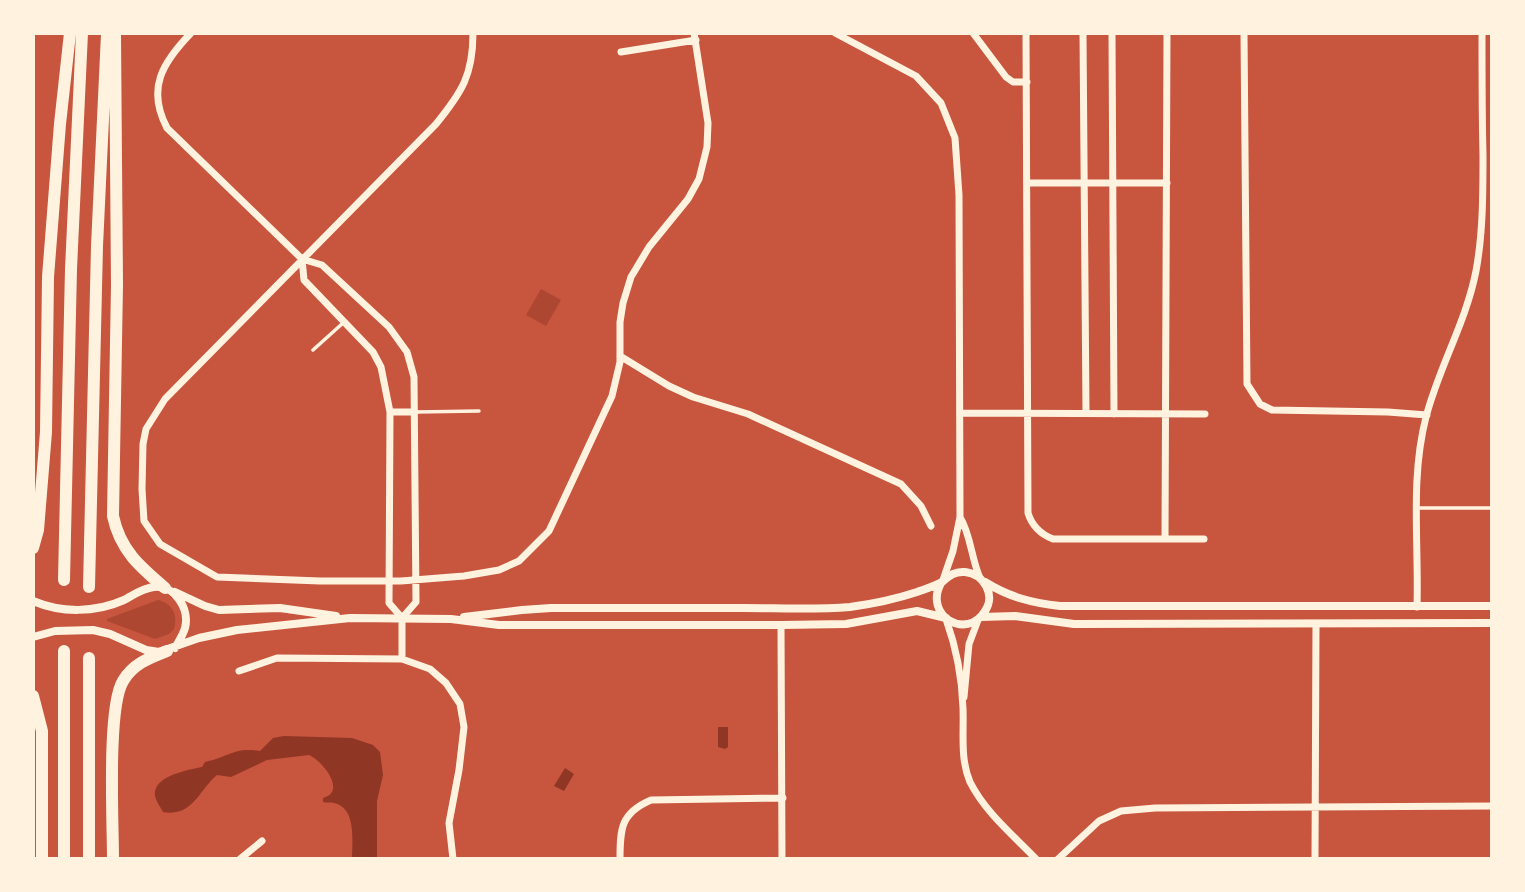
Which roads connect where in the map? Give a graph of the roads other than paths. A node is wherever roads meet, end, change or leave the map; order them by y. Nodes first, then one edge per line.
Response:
1 (70, 33) edge
2 (82, 33) edge
3 (107, 33) edge
4 (115, 33) edge
5 (191, 33) edge
6 (474, 33) edge
7 (835, 33) edge
8 (973, 33) edge
9 (1026, 33) edge
10 (1083, 33) edge
11 (1112, 33) edge
12 (1167, 33) edge
13 (1244, 33) edge
14 (1482, 33) edge
15 (695, 37) edge
16 (621, 52) dead end
17 (1027, 82) junction
18 (1027, 183) junction
19 (1085, 183) junction
20 (1113, 183) junction
21 (1167, 183) junction
22 (302, 260) junction
23 (344, 322) junction
24 (313, 350) dead end
25 (620, 356) junction
26 (479, 411) dead end
27 (390, 412) junction
28 (415, 412) junction
29 (960, 413) junction
30 (1028, 413) junction
31 (1086, 413) junction
32 (1114, 414) junction
33 (1166, 414) junction
34 (1205, 414) dead end
35 (1427, 415) junction
36 (1417, 508) junction
37 (1492, 508) edge
38 (960, 517) junction
39 (931, 526) dead end
40 (1166, 539) junction
41 (1204, 539) dead end
42 (33, 548) edge
43 (64, 580) dead end
44 (415, 580) junction
45 (981, 580) junction
46 (389, 582) junction
47 (942, 582) junction
48 (89, 587) dead end
49 (166, 588) junction
50 (33, 601) edge
51 (1492, 606) edge
52 (1417, 607) junction
53 (350, 618) junction
54 (402, 618) junction
55 (979, 618) junction
56 (451, 619) junction
57 (946, 619) junction
58 (1492, 622) edge
59 (1316, 624) junction
60 (781, 625) junction
61 (33, 637) edge
62 (171, 649) junction
63 (64, 651) dead end
64 (89, 658) dead end
65 (402, 659) junction
66 (239, 671) dead end
67 (33, 696) edge
68 (963, 705) junction
69 (783, 798) junction
70 (1315, 806) junction
71 (1492, 806) edge
72 (262, 841) dead end
73 (42, 859) edge
74 (64, 859) edge
75 (89, 859) edge
76 (113, 859) edge
77 (240, 859) edge
78 (453, 859) edge
79 (620, 859) edge
80 (782, 859) edge
81 (1036, 859) edge
82 (1058, 859) edge
83 (1315, 859) edge

1 - 42 highway
2 - 43 highway
3 - 48 highway
4 - 49 highway
5 - 22 street
6 - 22 street
7 - 29 street
8 - 17 street
9 - 17 street
10 - 19 street
11 - 20 street
12 - 21 street
13 - 35 street
14 - 35 street
15 - 16 street
15 - 25 street
17 - 18 street
18 - 19 street
18 - 30 street
19 - 20 street
19 - 31 street
20 - 21 street
20 - 32 street
21 - 33 street
22 - 23 street
22 - 28 street
22 - 46 street
23 - 24 lane
23 - 27 street
25 - 39 street
25 - 44 street
26 - 28 lane
27 - 28 street
27 - 46 street
28 - 44 street
29 - 30 street
29 - 38 street
30 - 31 street
30 - 40 street
31 - 32 street
32 - 33 street
33 - 34 street
33 - 40 street
35 - 36 street
36 - 37 lane
36 - 52 street
38 - 45 street
38 - 47 street
40 - 41 street
44 - 46 street
44 - 54 street
45 - 47 street
45 - 52 street
45 - 55 street
46 - 54 street
47 - 56 street
47 - 57 street
49 - 50 street
49 - 53 street
49 - 62 street
51 - 52 street
53 - 54 street
53 - 62 street
54 - 56 street
54 - 65 street
55 - 57 street
55 - 59 street
55 - 68 street
56 - 60 street
57 - 60 street
57 - 68 street
58 - 59 street
59 - 70 street
60 - 69 street
61 - 62 street
62 - 76 highway
63 - 74 highway
64 - 75 highway
65 - 66 street
65 - 78 street
67 - 73 highway
68 - 81 street
69 - 79 street
69 - 80 street
70 - 71 street
70 - 82 street
70 - 83 street
72 - 77 street

